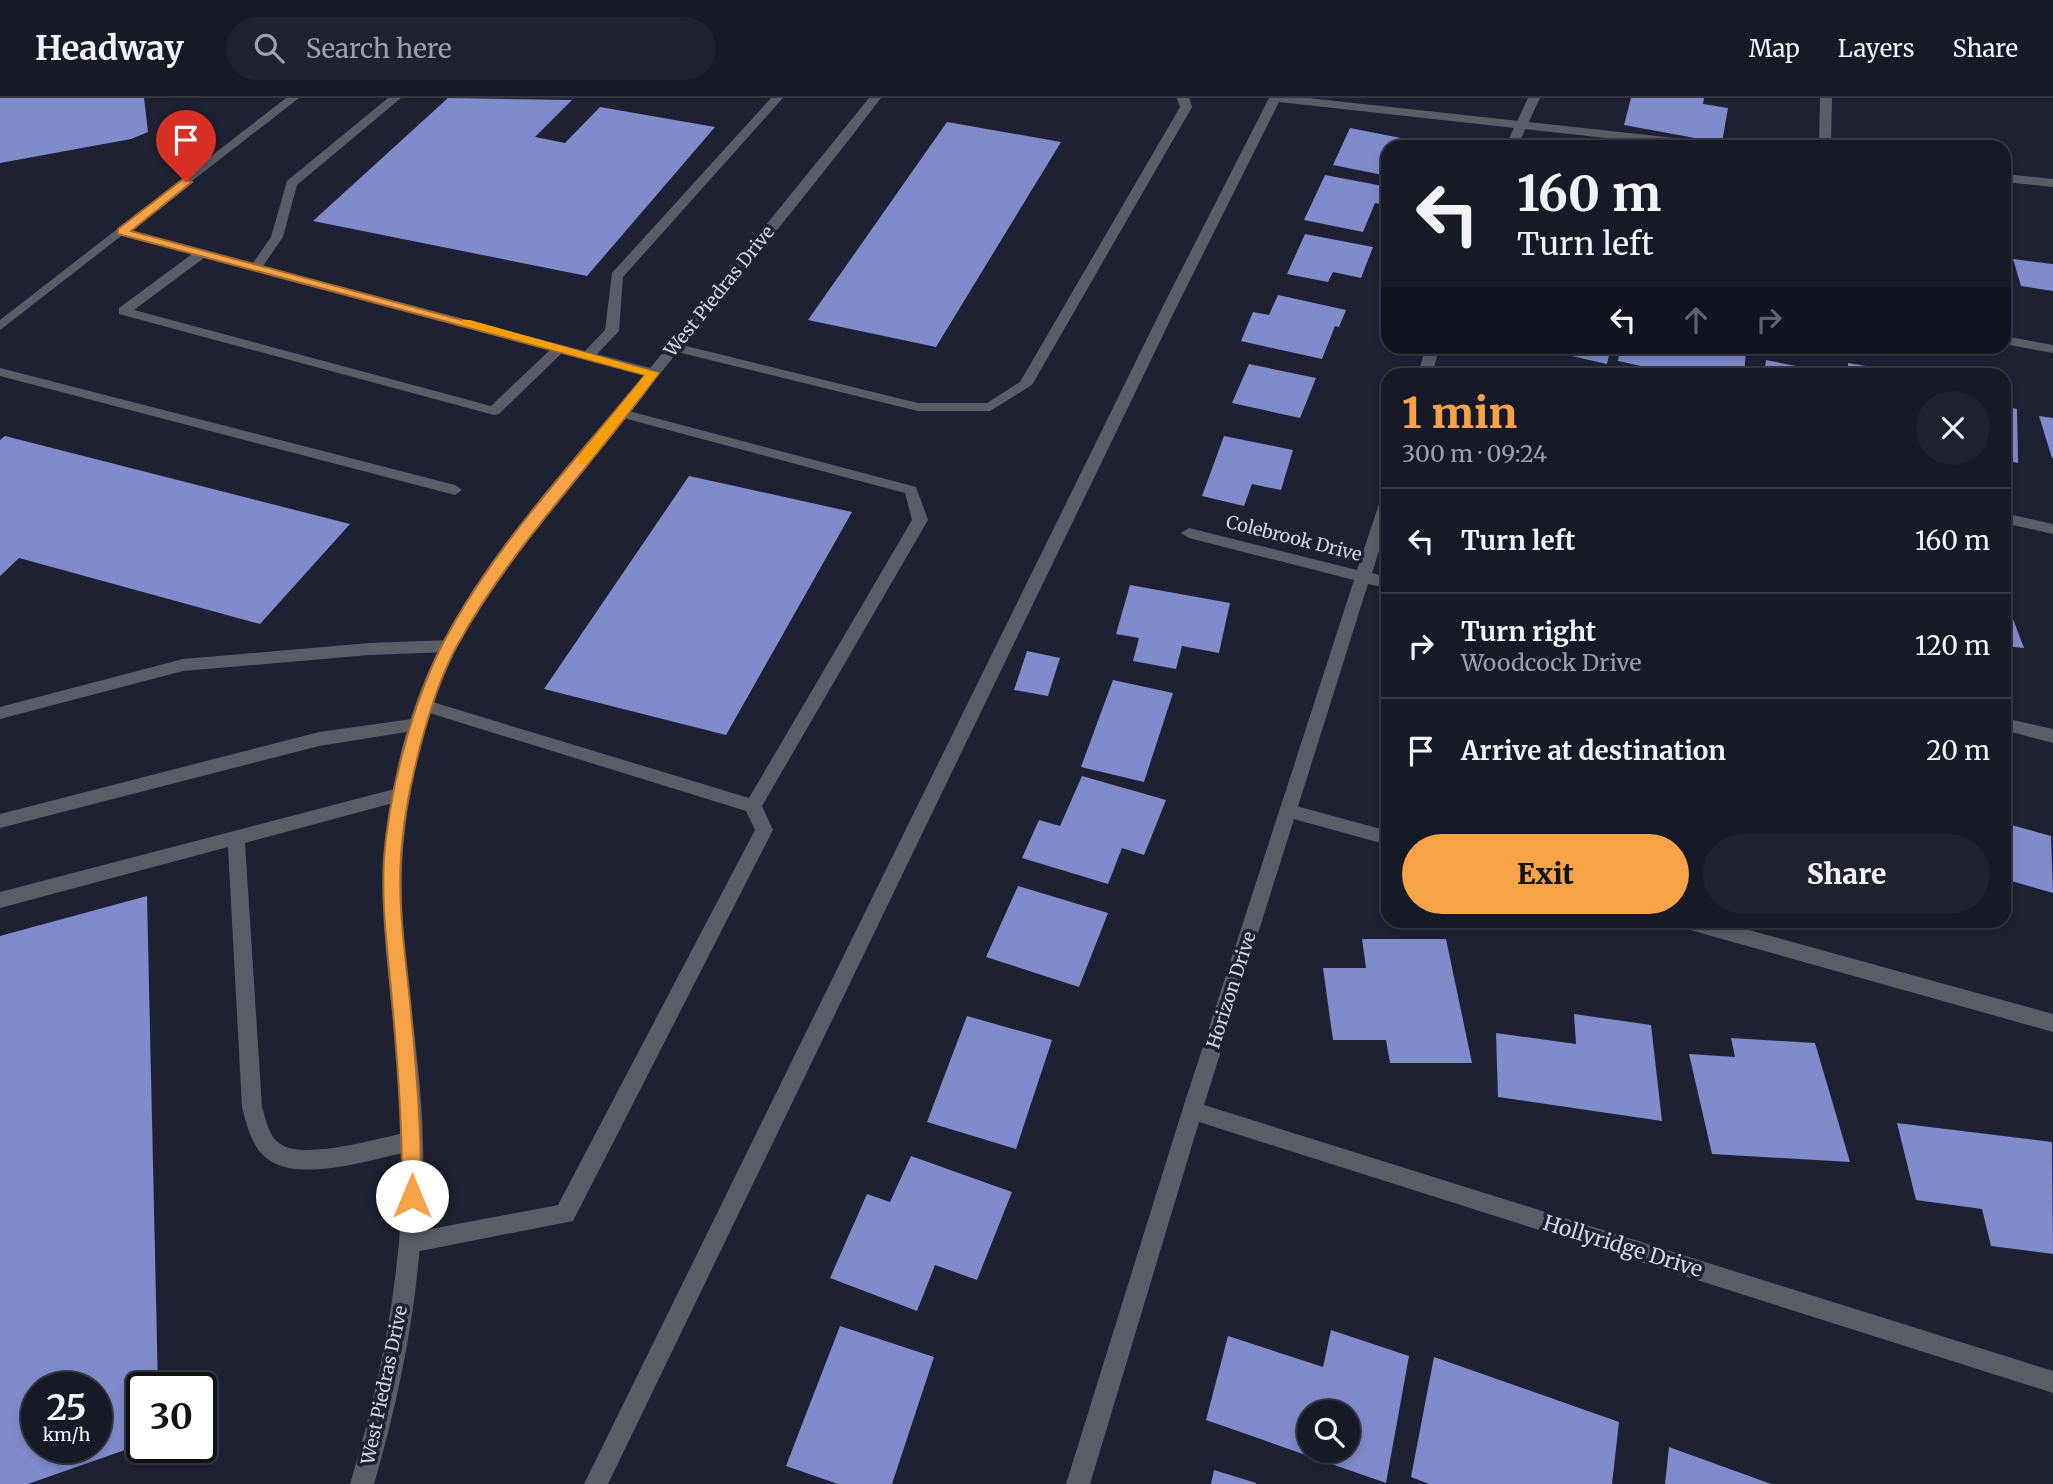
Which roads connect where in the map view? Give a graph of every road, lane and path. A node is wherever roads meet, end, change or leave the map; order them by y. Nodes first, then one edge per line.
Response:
1 (293, 98) edge
2 (395, 98) edge
3 (777, 98) edge
4 (875, 98) edge
5 (1183, 98) edge
6 (1276, 98) edge
7 (1534, 98) edge
8 (1826, 98) edge
9 (1523, 123) junction
10 (1514, 140) edge
11 (1663, 140) edge
12 (1825, 140) edge
13 (2011, 179) edge
14 (2053, 183) edge
15 (122, 232) junction
16 (202, 253) junction
17 (256, 267) junction
18 (0, 326) edge
19 (2011, 341) edge
20 (674, 347) junction
21 (560, 348) junction
22 (2053, 349) edge
23 (588, 355) junction
24 (0, 372) edge
25 (653, 373) junction
26 (621, 413) junction
27 (455, 490) dead end
28 (2011, 520) edge
29 (1381, 521) edge
30 (2053, 529) edge
31 (1189, 533) dead end
32 (1364, 578) junction
33 (1381, 582) edge
34 (449, 646) junction
35 (0, 713) edge
36 (423, 715) junction
37 (2011, 726) edge
38 (2053, 736) edge
39 (402, 794) junction
40 (752, 806) junction
41 (1289, 811) junction
42 (0, 821) edge
43 (1381, 836) edge
44 (236, 838) junction
45 (0, 900) edge
46 (1713, 928) edge
47 (2053, 1023) edge
48 (1192, 1111) junction
49 (412, 1141) junction
50 (410, 1243) junction
51 (2053, 1382) edge
52 (362, 1484) edge
53 (596, 1484) edge
54 (1078, 1484) edge

1 - 15 street
2 - 17 street
3 - 23 street
4 - 20 street, West Piedras Drive
5 - 20 street
6 - 9 street
6 - 53 street
7 - 9 street
8 - 12 street
9 - 10 street
9 - 11 street
13 - 14 street
15 - 16 street
15 - 18 street
16 - 17 street
16 - 21 street
17 - 21 street
19 - 22 street
20 - 25 street, West Piedras Drive
21 - 23 street
23 - 25 street
24 - 27 street
25 - 26 street, West Piedras Drive
26 - 34 street, West Piedras Drive
26 - 40 street
28 - 30 street
29 - 32 street, Horizon Drive
31 - 32 street, Colebrook Drive
32 - 33 street, Colebrook Drive
32 - 41 street, Horizon Drive
34 - 35 street
34 - 36 street, West Piedras Drive
36 - 39 street, West Piedras Drive
36 - 40 street
36 - 42 street
37 - 38 street
39 - 44 street
39 - 49 street, West Piedras Drive
40 - 50 street
41 - 43 street
41 - 48 street, Horizon Drive
44 - 45 street
44 - 49 street
46 - 47 street
48 - 51 street, Hollyridge Drive
48 - 54 street, Horizon Drive
49 - 50 street, West Piedras Drive
50 - 52 street, West Piedras Drive

